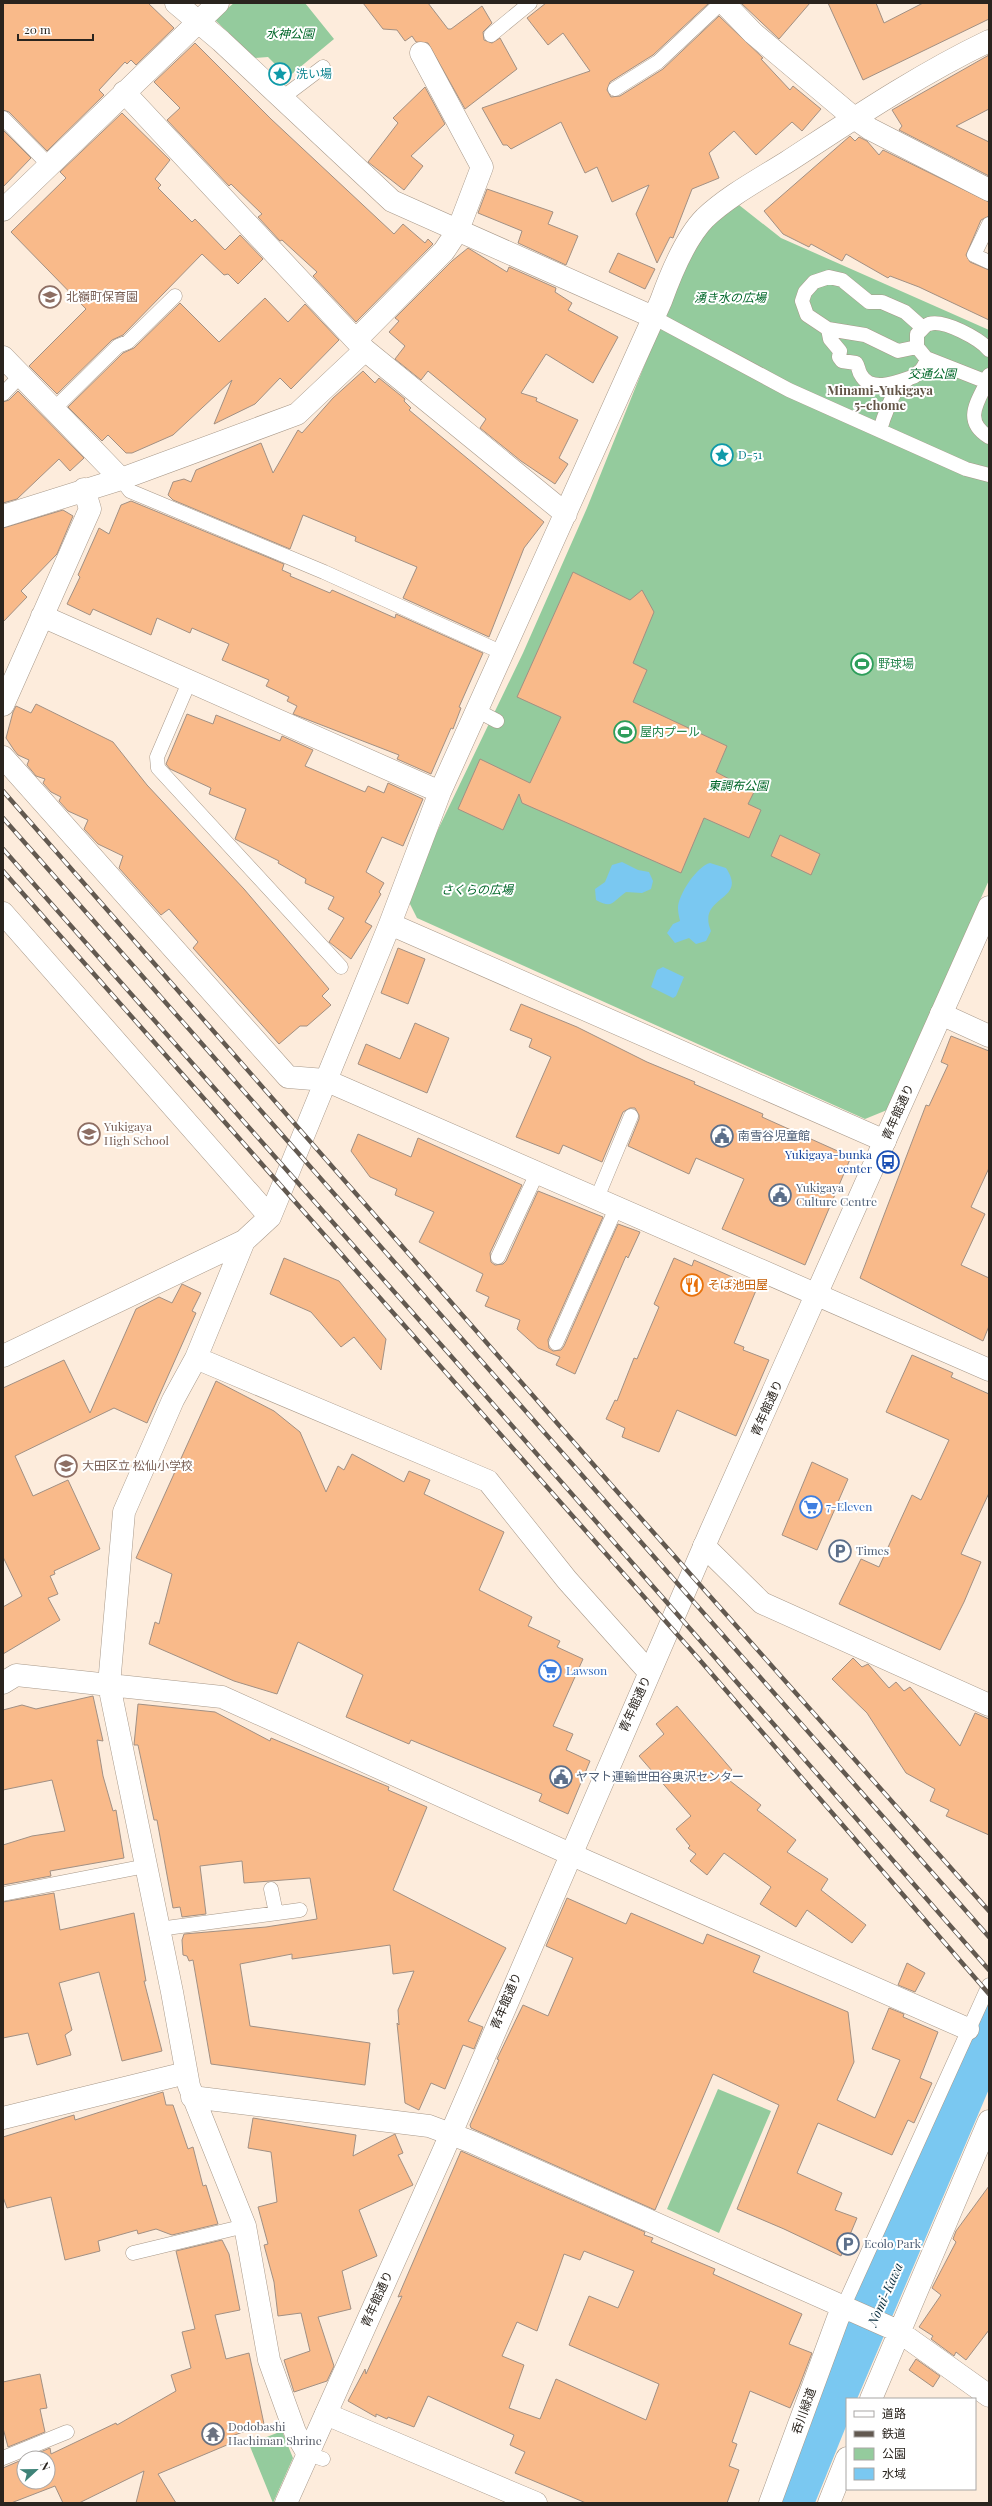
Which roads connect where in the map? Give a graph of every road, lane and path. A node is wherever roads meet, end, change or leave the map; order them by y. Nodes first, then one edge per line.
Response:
1 (176, 3) edge
2 (218, 3) edge
3 (530, 3) edge
4 (722, 3) edge
5 (198, 21) junction
6 (491, 34) dead end
7 (989, 41) edge
8 (420, 53) dead end
9 (323, 67) dead end
10 (615, 89) dead end
11 (124, 92) junction
12 (282, 98) junction
13 (3, 118) edge
14 (854, 118) junction
15 (49, 165) junction
16 (989, 190) edge
17 (3, 210) edge
18 (989, 224) edge
19 (458, 230) junction
20 (989, 262) edge
21 (175, 296) dead end
22 (653, 317) junction
23 (923, 328) junction
24 (828, 329) junction
25 (361, 345) junction
26 (917, 347) junction
27 (989, 350) edge
28 (3, 357) edge
29 (926, 358) junction
30 (21, 375) junction
31 (915, 376) junction
32 (988, 380) edge
33 (3, 394) edge
34 (54, 409) junction
35 (880, 430) junction
36 (989, 437) edge
37 (989, 475) edge
38 (121, 479) junction
39 (84, 489) junction
40 (566, 514) junction
41 (3, 516) edge
42 (42, 616) junction
43 (503, 653) junction
44 (190, 680) junction
45 (3, 705) edge
46 (478, 711) junction
47 (497, 721) dead end
48 (3, 757) edge
49 (440, 792) junction
50 (989, 907) edge
51 (3, 913) edge
52 (390, 924) junction
53 (341, 967) dead end
54 (941, 1014) junction
55 (989, 1036) edge
56 (325, 1080) junction
57 (631, 1116) dead end
58 (885, 1141) junction
59 (537, 1173) junction
60 (597, 1198) junction
61 (617, 1206) junction
62 (270, 1217) junction
63 (244, 1241) junction
64 (498, 1257) dead end
65 (818, 1294) junction
66 (556, 1343) dead end
67 (3, 1356) edge
68 (196, 1358) junction
69 (989, 1370) edge
70 (704, 1546) junction
71 (650, 1672) junction
72 (3, 1683) edge
73 (109, 1686) junction
74 (989, 1705) edge
75 (570, 1854) junction
76 (146, 1866) junction
77 (271, 1889) dead end
78 (3, 1894) edge
79 (300, 1910) dead end
80 (276, 1913) junction
81 (159, 1929) junction
82 (989, 1985) edge
83 (968, 2030) junction
84 (186, 2073) junction
85 (192, 2097) junction
86 (3, 2118) edge
87 (989, 2121) edge
88 (449, 2134) junction
89 (245, 2226) junction
90 (133, 2254) dead end
91 (841, 2313) junction
92 (898, 2331) junction
93 (989, 2396) edge
94 (871, 2398) edge
95 (326, 2414) junction
96 (67, 2432) dead end
97 (315, 2457) junction
98 (3, 2458) edge
99 (846, 2460) edge
100 (501, 2495) edge
101 (286, 2503) edge
102 (536, 2503) edge
103 (770, 2503) edge
104 (829, 2503) edge

1 - 5 street
2 - 5 street
3 - 6 lane
4 - 10 lane
4 - 14 street
5 - 11 street
5 - 12 street
7 - 14 street
8 - 19 street
9 - 12 lane
11 - 15 street
11 - 25 street
12 - 19 street
13 - 15 lane
14 - 16 street
14 - 22 street
15 - 17 street
18 - 20 lane
19 - 22 street
19 - 25 street
21 - 34 lane
22 - 35 lane
22 - 40 street
23 - 24 lane
23 - 26 lane
23 - 27 lane
24 - 26 lane
24 - 31 lane
25 - 38 street
25 - 40 street
26 - 29 lane
28 - 30 street
29 - 31 lane
29 - 32 lane
30 - 33 lane
30 - 34 street
31 - 35 lane
32 - 36 lane
34 - 38 street
35 - 37 lane
38 - 39 street
38 - 43 lane
39 - 41 street
39 - 42 street
40 - 43 street
42 - 44 street
42 - 45 street
43 - 46 street
44 - 49 street
44 - 53 lane
46 - 47 lane
46 - 49 street
48 - 56 street
49 - 52 street
50 - 54 street, 青年館通り
51 - 62 street
52 - 56 street
52 - 58 street
54 - 55 street
54 - 58 street, 青年館通り
56 - 59 street
56 - 62 street
57 - 60 lane
58 - 65 street, 青年館通り
59 - 60 street
59 - 64 lane
60 - 61 street
61 - 65 street
61 - 66 lane
62 - 63 street
63 - 67 street
63 - 68 street
65 - 69 street
65 - 70 street, 青年館通り
68 - 71 street
68 - 73 street
70 - 71 street, 青年館通り
70 - 74 street
71 - 75 street, 青年館通り
72 - 73 street
73 - 75 street
73 - 76 street
75 - 83 street
75 - 88 street, 青年館通り
76 - 78 lane
76 - 81 street
77 - 80 lane
79 - 80 lane
80 - 81 lane
81 - 84 street
82 - 83 lane
83 - 91 lane
84 - 85 street
84 - 86 street
85 - 88 street
85 - 89 street
87 - 92 street
88 - 91 street
88 - 95 street, 青年館通り
89 - 90 lane
89 - 97 street
91 - 92 street
91 - 103 street, 呑川緑道
92 - 93 street
92 - 94 street
95 - 97 street, 青年館通り
95 - 100 street
96 - 98 lane
97 - 101 street, 青年館通り
99 - 104 street
100 - 102 street

